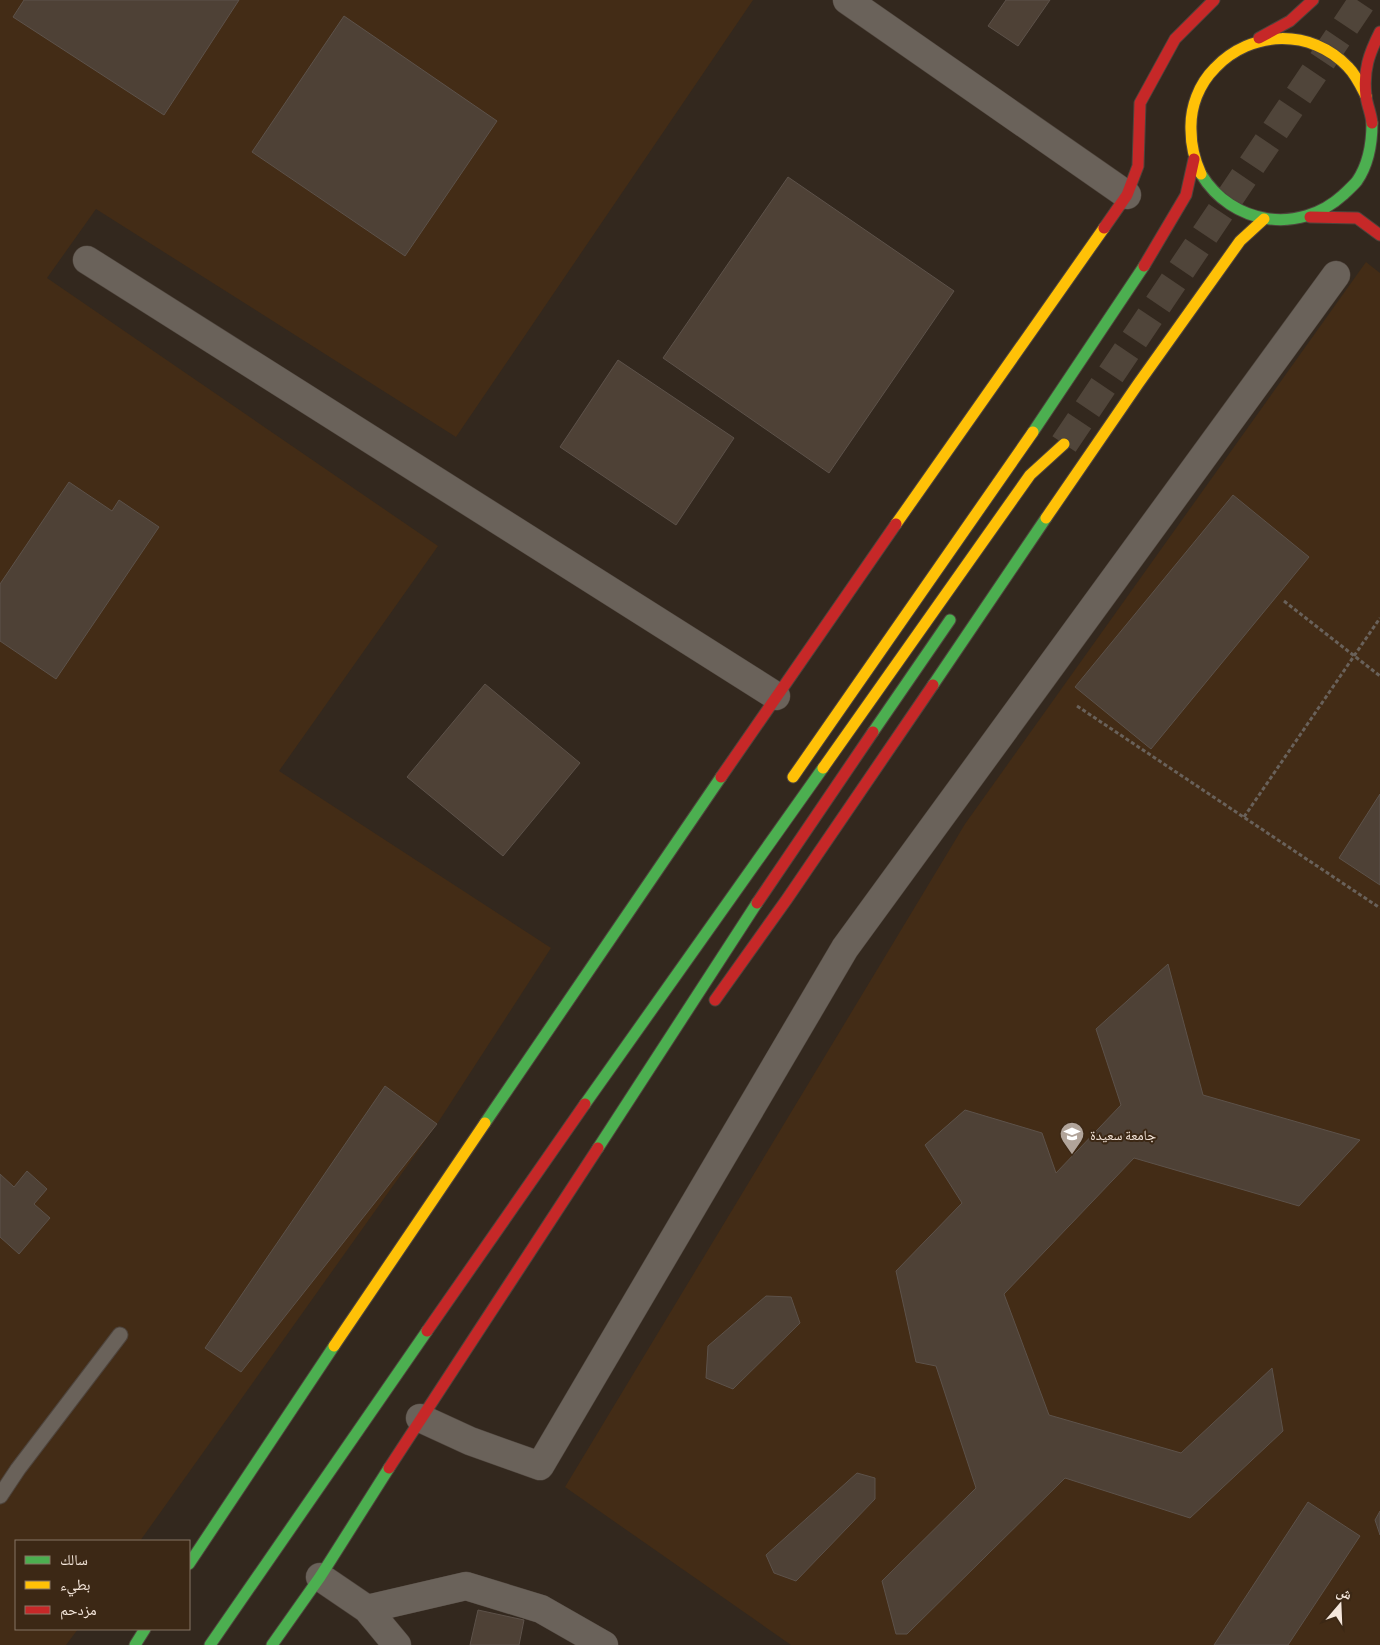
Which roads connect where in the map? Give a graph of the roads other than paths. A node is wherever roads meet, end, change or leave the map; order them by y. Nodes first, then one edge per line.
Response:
1 (847, 0) edge
2 (1214, 0) edge
3 (1313, 0) edge
4 (1380, 32) edge
5 (1252, 42) junction
6 (1366, 96) junction
7 (1372, 122) junction
8 (1380, 146) edge
9 (1194, 159) junction
10 (1127, 195) junction
11 (1306, 217) junction
12 (1264, 219) junction
13 (1380, 235) edge
14 (87, 260) dead end
15 (1336, 275) dead end
16 (1046, 477) dead end
17 (958, 608) dead end
18 (776, 696) junction
19 (785, 789) dead end
20 (706, 1012) dead end
21 (582, 1088) dead end
22 (642, 1101) dead end
23 (476, 1258) junction
24 (515, 1276) junction
25 (120, 1335) dead end
26 (420, 1418) junction
27 (0, 1496) edge
28 (190, 1562) edge
29 (320, 1576) junction
30 (367, 1609) junction
31 (144, 1630) edge
32 (135, 1645) edge
33 (210, 1645) edge
34 (272, 1645) edge
35 (396, 1645) edge
36 (604, 1645) edge

1 - 10 street
2 - 10 main road
3 - 5 main road
4 - 6 main road
5 - 6 main road
5 - 9 main road
6 - 7 main road
7 - 8 main road
7 - 11 main road
9 - 12 main road
9 - 19 main road
10 - 18 main road
11 - 12 main road
11 - 13 main road
12 - 20 main road
14 - 18 street
15 - 26 street
16 - 23 main road
17 - 24 main road
18 - 28 main road
21 - 23 main road
22 - 24 main road
23 - 33 main road
24 - 26 main road
25 - 27 lane
26 - 29 main road
29 - 30 street
29 - 34 main road
30 - 35 street
30 - 36 street
31 - 32 main road

